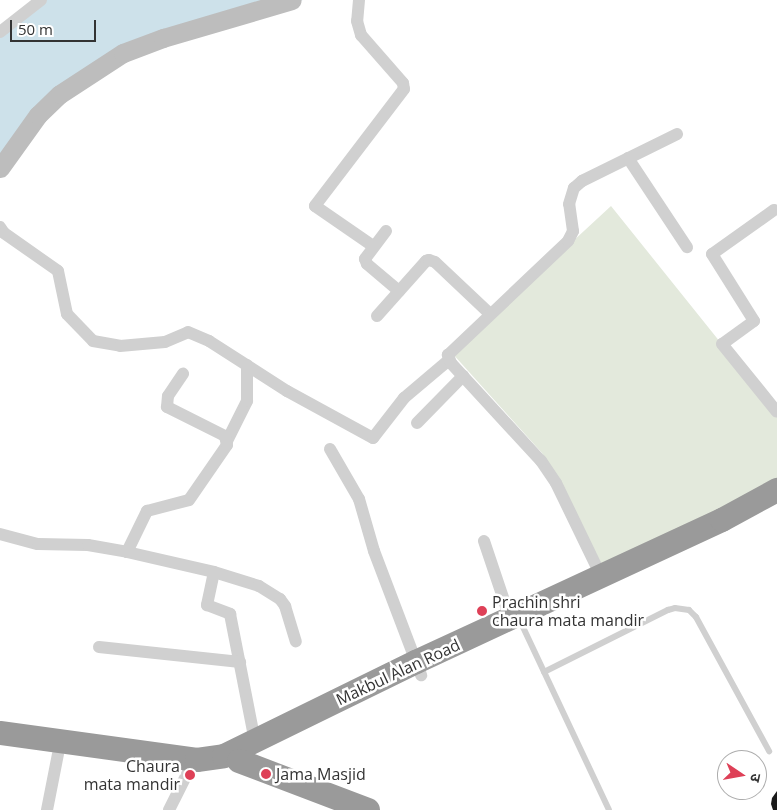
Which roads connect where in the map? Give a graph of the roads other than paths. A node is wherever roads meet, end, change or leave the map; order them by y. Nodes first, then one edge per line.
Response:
1 (42, 0) edge
2 (292, 0) edge
3 (360, 0) edge
4 (0, 32) edge
5 (677, 134) dead end
6 (628, 158) junction
7 (0, 168) edge
8 (774, 210) dead end
9 (0, 226) edge
10 (386, 231) dead end
11 (373, 246) junction
12 (687, 247) dead end
13 (399, 291) junction
14 (490, 314) junction
15 (377, 316) dead end
16 (449, 360) junction
17 (247, 365) junction
18 (183, 374) dead end
19 (463, 376) junction
20 (777, 412) edge
21 (417, 423) dead end
22 (227, 441) junction
23 (330, 449) dead end
24 (777, 490) edge
25 (777, 503) edge
26 (0, 534) edge
27 (484, 541) dead end
28 (127, 552) junction
29 (648, 562) junction
30 (214, 572) junction
31 (601, 576) junction
32 (516, 625) junction
33 (296, 641) dead end
34 (99, 647) dead end
35 (240, 662) junction
36 (419, 668) junction
37 (544, 672) junction
38 (0, 733) edge
39 (254, 742) junction
40 (0, 744) edge
41 (769, 751) dead end
42 (58, 754) junction
43 (239, 761) junction
44 (214, 770) junction
45 (188, 772) junction
46 (47, 810) edge
47 (169, 810) edge
48 (333, 810) edge
49 (368, 810) edge
50 (609, 810) edge

1 - 4 street
2 - 7 street
3 - 11 street
5 - 6 street
6 - 12 street
6 - 14 street
8 - 20 street
9 - 17 street
10 - 11 street
11 - 13 street
13 - 14 street
13 - 15 street
14 - 16 street
16 - 17 street
16 - 19 street
17 - 22 street
18 - 22 street
19 - 21 street
19 - 31 street
22 - 28 street
23 - 36 street
24 - 29 highway, Makbul Alan Road
25 - 29 highway, Makbul Alan Road
26 - 28 street
27 - 32 street
28 - 30 street
29 - 31 highway, Makbul Alan Road
29 - 32 highway, Makbul Alan Road
30 - 33 street
30 - 35 street
31 - 32 highway, Makbul Alan Road
32 - 36 highway, Makbul Alan Road
32 - 37 lane
34 - 35 street
35 - 39 street
36 - 39 highway, Makbul Alan Road
36 - 43 highway, Makbul Alan Road
37 - 41 lane
37 - 50 lane
38 - 39 highway, Makbul Alan Road
40 - 42 highway, Makbul Alan Road
42 - 45 highway, Makbul Alan Road
42 - 46 street
43 - 44 highway, Makbul Alan Road
43 - 49 highway
44 - 45 highway, Makbul Alan Road
44 - 48 highway
45 - 47 street

